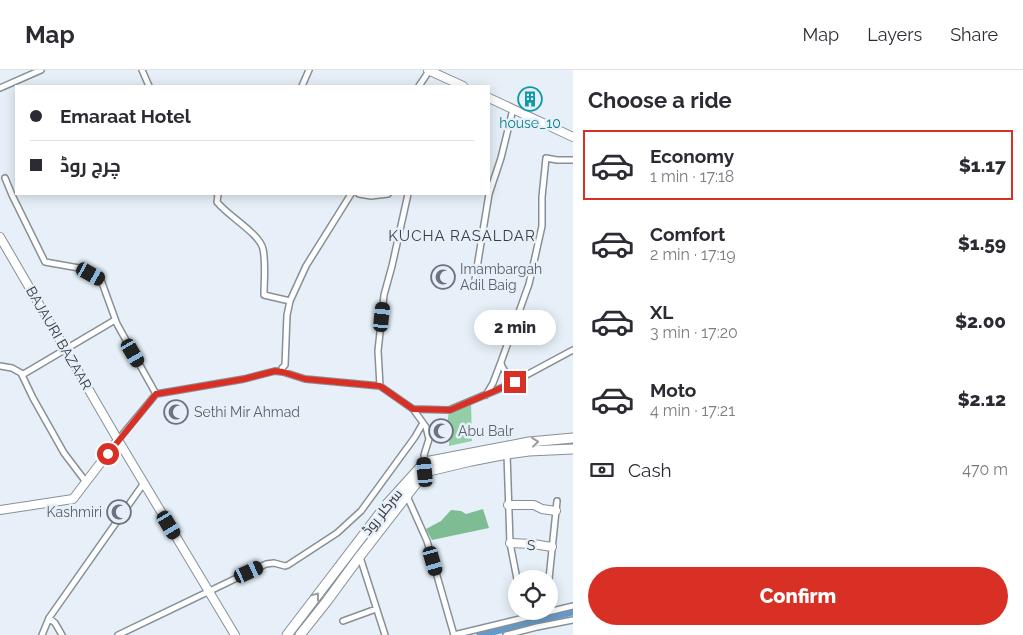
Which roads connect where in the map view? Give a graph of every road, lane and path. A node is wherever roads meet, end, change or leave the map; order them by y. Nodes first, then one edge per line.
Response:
1 (41, 70) edge
2 (142, 70) edge
3 (309, 70) edge
4 (432, 71) edge
5 (150, 85) edge
6 (302, 85) edge
7 (420, 85) edge
8 (461, 85) edge
9 (0, 88) edge
10 (490, 98) edge
11 (514, 109) junction
12 (573, 136) edge
13 (573, 160) edge
14 (5, 178) dead end
15 (490, 191) edge
16 (219, 195) edge
17 (350, 195) edge
18 (365, 195) edge
19 (380, 195) edge
20 (408, 195) edge
21 (489, 195) edge
22 (0, 237) edge
23 (474, 286) dead end
24 (290, 301) junction
25 (115, 320) junction
26 (65, 348) junction
27 (573, 350) edge
28 (501, 362) junction
29 (0, 366) edge
30 (283, 372) junction
31 (22, 375) junction
32 (523, 377) junction
33 (380, 386) junction
34 (156, 394) junction
35 (486, 395) junction
36 (413, 409) junction
37 (423, 423) junction
38 (573, 438) edge
39 (118, 440) junction
40 (573, 449) edge
41 (506, 454) junction
42 (424, 462) junction
43 (425, 472) junction
44 (86, 482) junction
45 (144, 483) junction
46 (406, 496) junction
47 (557, 501) dead end
48 (508, 505) junction
49 (0, 510) edge
50 (556, 511) junction
51 (510, 544) junction
52 (552, 547) junction
53 (360, 556) junction
54 (515, 570) edge
55 (549, 570) edge
56 (209, 591) junction
57 (573, 606) edge
58 (376, 609) junction
59 (558, 609) edge
60 (49, 618) junction
61 (517, 620) edge
62 (573, 620) edge
63 (343, 621) dead end
64 (42, 635) edge
65 (62, 635) edge
66 (118, 635) edge
67 (235, 635) edge
68 (287, 635) edge
69 (300, 635) edge
70 (385, 635) edge
71 (454, 635) edge
72 (506, 635) edge

1 - 9 street
2 - 5 street
3 - 6 street
4 - 7 street
4 - 8 main road
10 - 11 main road
11 - 12 main road
11 - 15 street
13 - 28 street
14 - 25 street
16 - 24 street
17 - 24 street
18 - 19 street
20 - 33 street
21 - 23 street
22 - 26 main road, BAJAURI BAZAAR
24 - 30 street
25 - 26 street
25 - 34 street
26 - 31 street
26 - 39 main road, BAJAURI BAZAAR
27 - 32 street
28 - 32 street
28 - 35 street
29 - 31 street
30 - 33 street
30 - 34 street
31 - 44 street
32 - 35 street
33 - 36 street
34 - 39 street
35 - 36 street
36 - 37 street
37 - 42 street
37 - 56 street
42 -> 38 main road
39 - 44 main road
39 - 45 main road, BAJAURI BAZAAR
40 - 41 main road
41 - 43 main road
41 - 48 street
42 - 43 main road
68 -> 42 main road, سرکلر روڈ
43 - 46 main road
44 - 49 main road
45 - 56 main road, BAJAURI BAZAAR
45 - 60 street
46 - 53 main road
46 - 71 street
47 - 50 street
48 - 50 main road
48 - 51 street
50 - 52 street
51 - 52 main road, S
51 - 54 street
52 - 55 street
53 - 58 street
53 - 69 main road
56 - 66 street
56 - 67 main road, BAJAURI BAZAAR
57 - 59 street
58 - 63 street
58 - 70 street
60 - 64 street
60 - 65 street
61 - 71 street
62 - 72 street

